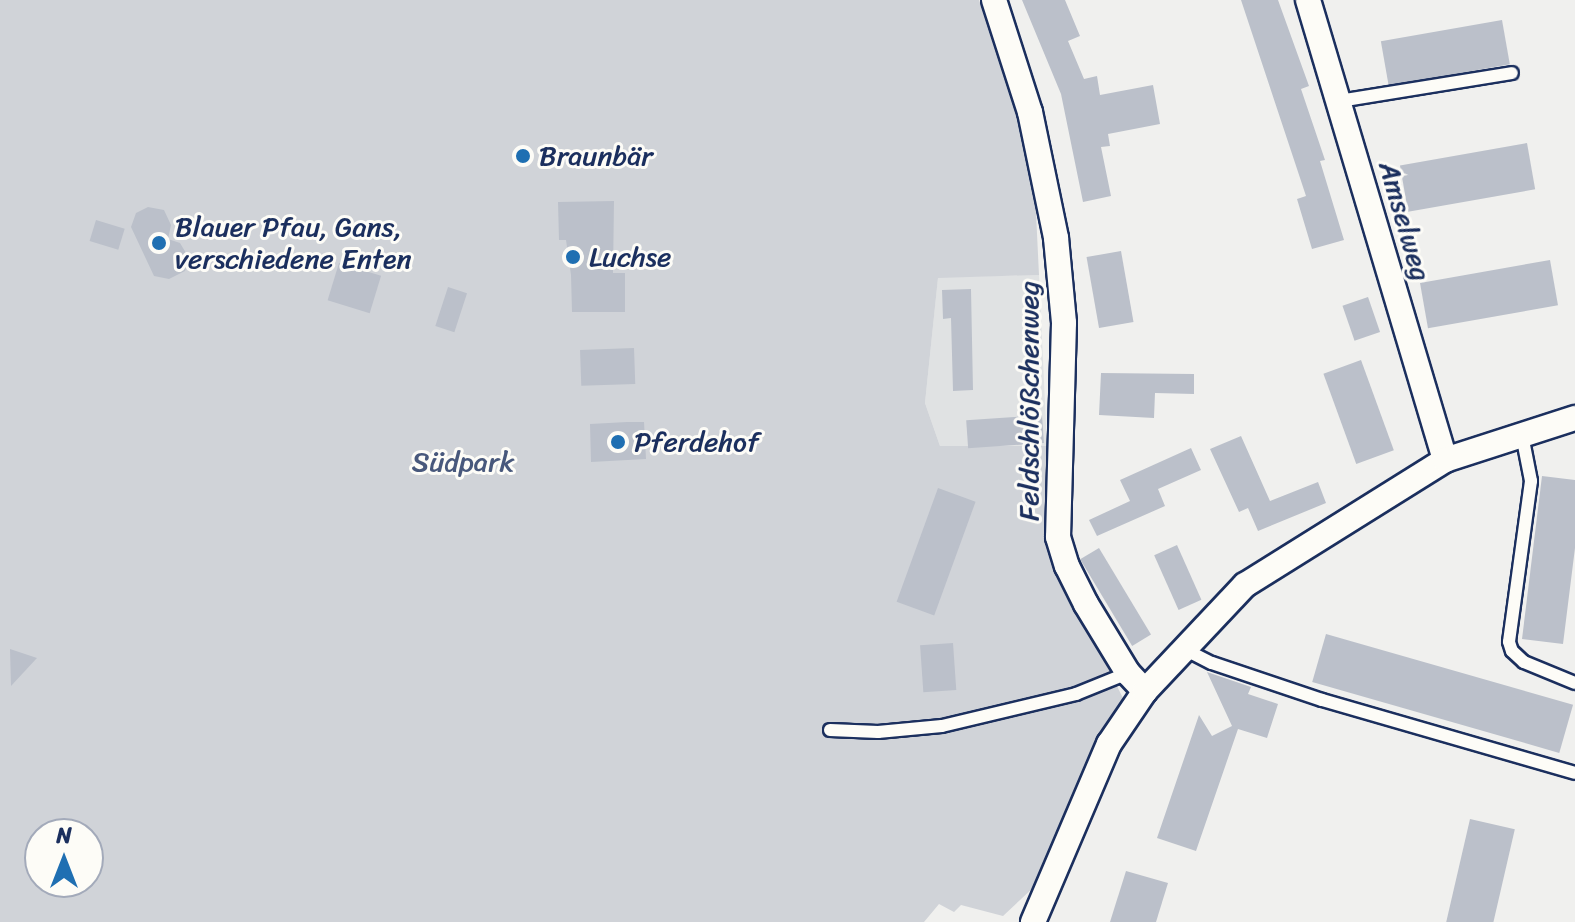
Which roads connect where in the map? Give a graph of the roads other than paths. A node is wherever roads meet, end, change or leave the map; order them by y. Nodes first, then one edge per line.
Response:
1 (994, 0) edge
2 (1308, 0) edge
3 (1512, 73) dead end
4 (1339, 101) junction
5 (1575, 418) edge
6 (1522, 435) junction
7 (1445, 460) junction
8 (1184, 649) junction
9 (1128, 673) junction
10 (1575, 683) edge
11 (1145, 691) junction
12 (830, 730) dead end
13 (1575, 773) edge
14 (1033, 922) edge

1 - 9 street, Feldschlößchenweg
2 - 4 street, Amselweg
3 - 4 lane
4 - 7 street, Amselweg
5 - 6 street
6 - 7 street
6 - 10 lane
7 - 8 street
8 - 11 street
8 - 13 lane
9 - 11 street, Feldschlößchenweg
9 - 12 lane
11 - 14 street

